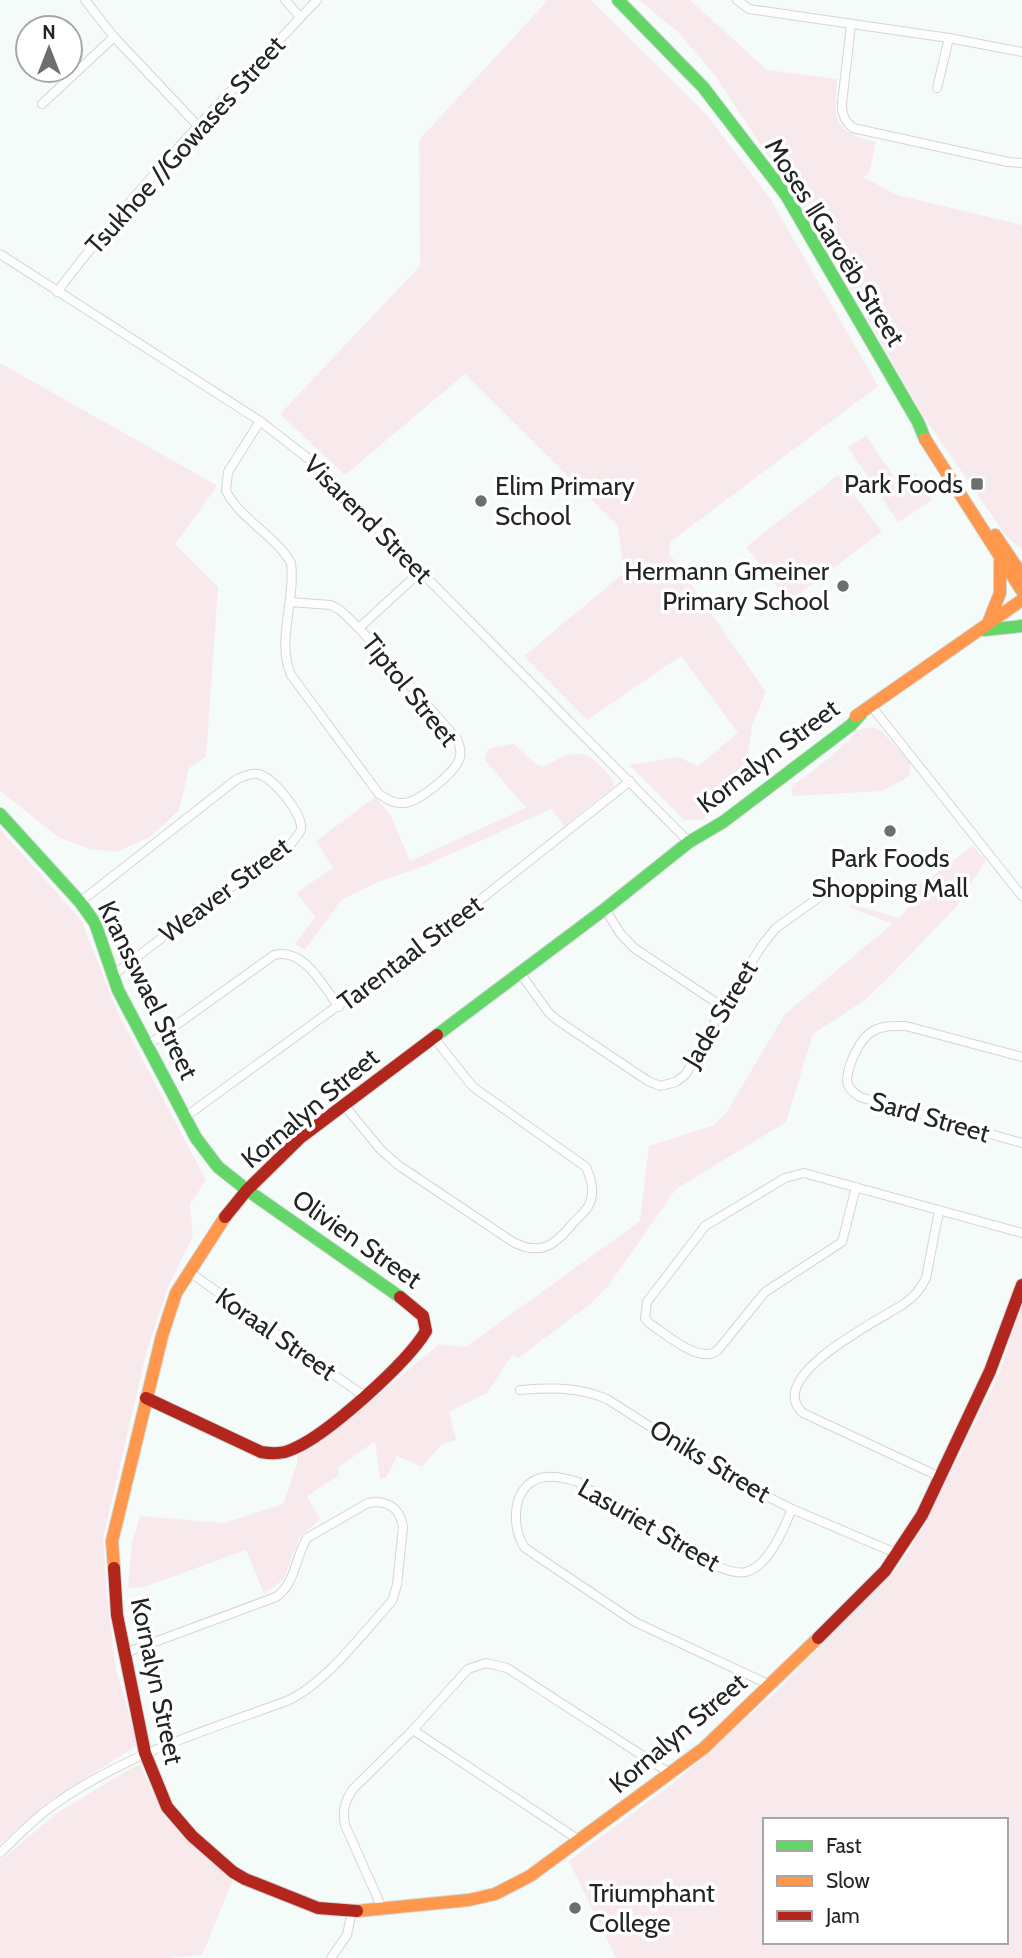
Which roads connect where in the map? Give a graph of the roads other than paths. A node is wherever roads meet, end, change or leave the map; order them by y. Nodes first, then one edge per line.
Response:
1 (85, 0) edge
2 (285, 0) edge
3 (317, 0) edge
4 (618, 0) edge
5 (737, 0) edge
6 (300, 17) junction
7 (851, 24) junction
8 (114, 37) junction
9 (949, 38) junction
10 (1022, 52) edge
11 (937, 88) dead end
12 (42, 104) dead end
13 (198, 127) junction
14 (1022, 163) edge
15 (0, 254) edge
16 (57, 292) junction
17 (260, 421) junction
18 (1003, 554) junction
19 (1022, 559) edge
20 (421, 571) junction
21 (1022, 575) edge
22 (1022, 591) edge
23 (1022, 600) edge
24 (290, 602) junction
25 (1022, 626) edge
26 (359, 628) junction
27 (982, 628) junction
28 (867, 710) junction
29 (630, 781) junction
30 (0, 814) edge
31 (689, 842) junction
32 (1022, 896) edge
33 (818, 898) dead end
34 (80, 902) junction
35 (605, 909) junction
36 (520, 973) junction
37 (113, 975) junction
38 (339, 1007) junction
39 (723, 1007) junction
40 (434, 1038) junction
41 (147, 1046) junction
42 (1022, 1057) edge
43 (343, 1104) junction
44 (185, 1117) junction
45 (1022, 1143) edge
46 (856, 1187) junction
47 (247, 1190) junction
48 (939, 1211) junction
49 (1022, 1233) edge
50 (188, 1271) junction
51 (1022, 1285) edge
52 (520, 1390) dead end
53 (364, 1396) junction
54 (146, 1398) junction
55 (940, 1478) junction
56 (792, 1508) junction
57 (898, 1554) junction
58 (125, 1653) junction
59 (770, 1685) junction
60 (413, 1730) junction
61 (145, 1753) junction
62 (671, 1774) junction
63 (579, 1840) junction
64 (0, 1853) edge
65 (382, 1908) junction
66 (352, 1911) junction
67 (331, 1958) edge

1 - 8 street
2 - 6 street
3 - 6 street, Tsukhoe //Gowases Street
4 - 18 street, Moses ǁGaroëb Street
5 - 7 street
6 - 13 street, Tsukhoe //Gowases Street
7 - 9 street
7 - 14 street
8 - 12 street
8 - 13 street
9 - 10 street
9 - 11 street
13 - 16 street, Tsukhoe //Gowases Street
15 - 16 street, Visarend Street
16 - 17 street, Visarend Street
17 - 20 street, Visarend Street
17 - 24 street, Tiptol Street
18 - 19 street
18 - 21 street, Moses ǁGaroëb Street
18 - 22 street, Moses ǁGaroëb Street
18 - 27 street
20 - 26 street
20 - 29 street, Visarend Street
23 - 27 street, Kornalyn Street
24 - 26 street, Tiptol Street
24 - 26 street, Tiptol Street
25 - 27 street
27 - 28 street, Kornalyn Street
28 - 31 street, Kornalyn Street
28 - 32 street, Kornalyn Street
29 - 31 street, Visarend Street
29 - 38 street, Tarentaal Street
30 - 34 street, Kransswael Street
31 - 35 street, Kornalyn Street
33 - 39 street, Jade Street
34 - 37 street, Kransswael Street
34 - 37 street, Weaver Street
35 - 36 street, Kornalyn Street
35 - 39 street
36 - 39 street, Jade Street
36 - 40 street, Kornalyn Street
37 - 41 street, Kransswael Street
38 - 41 street
38 - 44 street, Tarentaal Street
40 - 43 street, Kornalyn Street
40 - 43 street
41 - 44 street, Kransswael Street
42 - 45 street, Sard Street
43 - 47 street, Kornalyn Street
44 - 47 street, Kransswael Street
46 - 46 street
46 - 48 street
47 - 50 street, Kornalyn Street
47 - 53 street, Olivien Street
48 - 49 street
48 - 55 street
50 - 53 street, Koraal Street
50 - 54 street, Kornalyn Street
51 - 55 street, Kornalyn Street
52 - 56 street, Oniks Street
53 - 54 street, Olivien Street
54 - 58 street, Kornalyn Street
55 - 57 street, Kornalyn Street
56 - 57 street, Oniks Street
56 - 59 street, Lasuriet Street
57 - 59 street, Kornalyn Street
58 - 61 street, Kornalyn Street
58 - 61 street
59 - 62 street, Kornalyn Street
60 - 62 street
60 - 63 street
60 - 65 street
61 - 64 street
61 - 66 street, Kornalyn Street
62 - 63 street, Kornalyn Street
63 - 65 street, Kornalyn Street
65 - 66 street, Kornalyn Street
66 - 67 street

